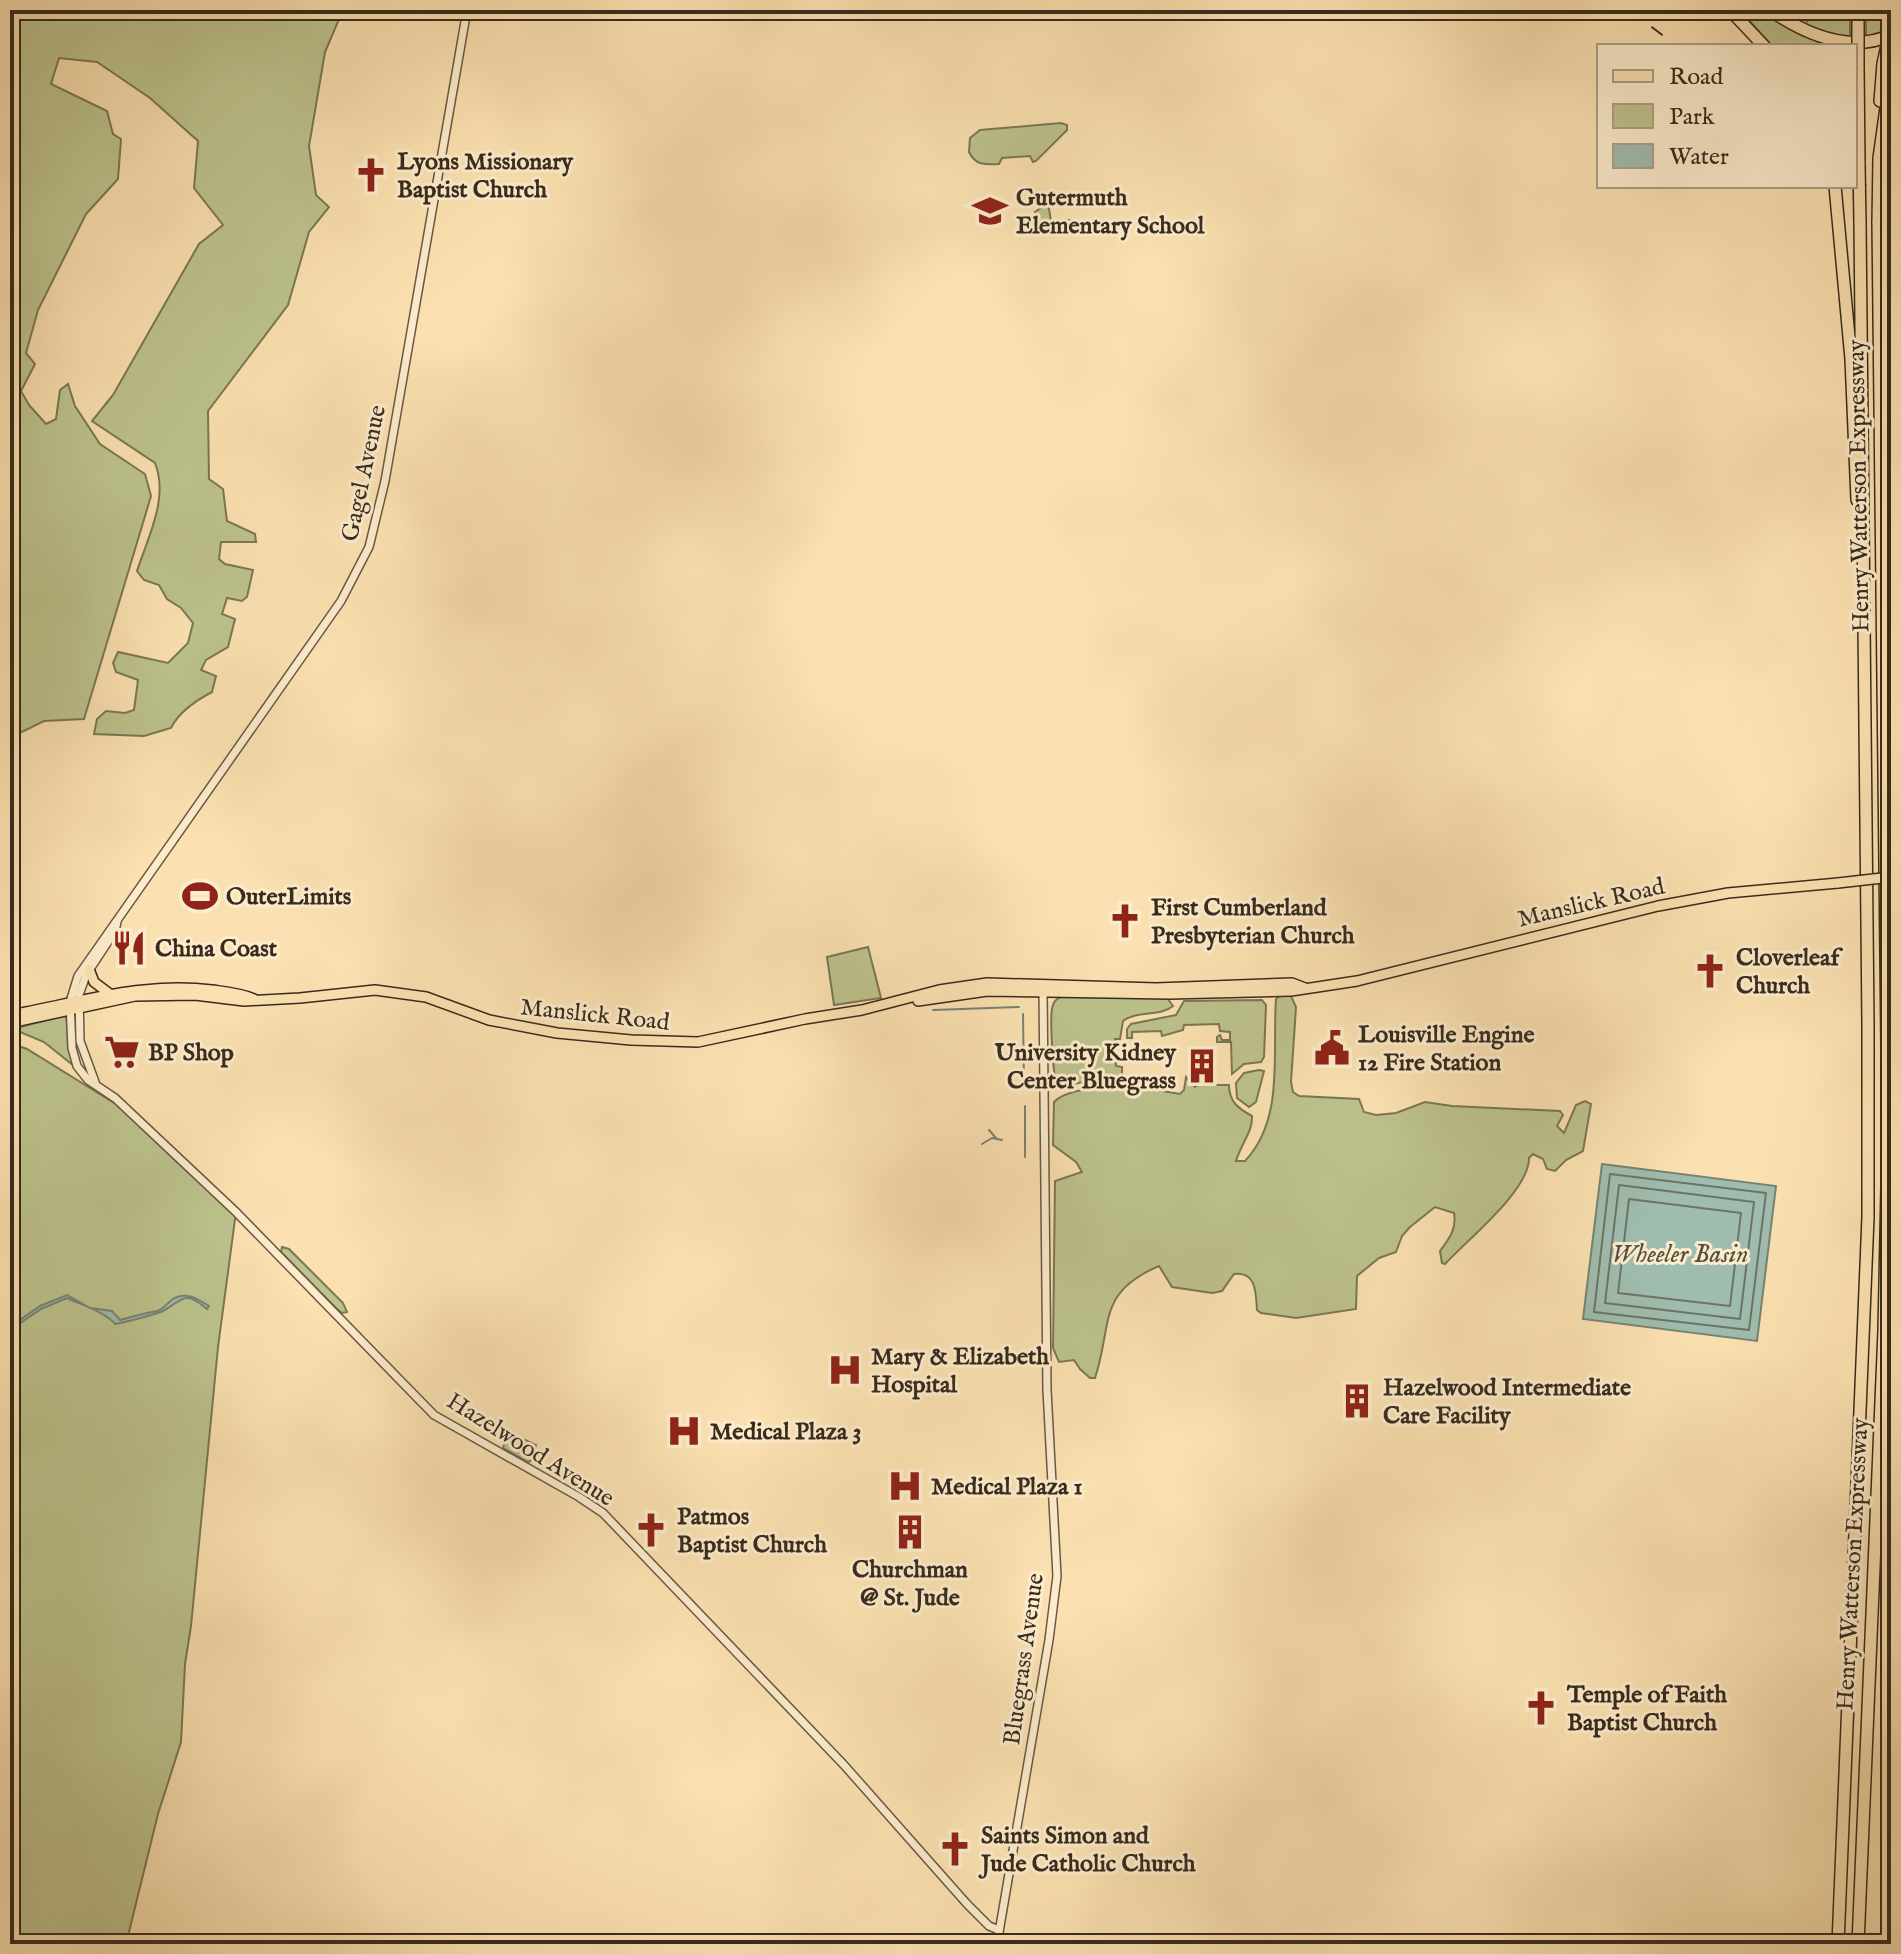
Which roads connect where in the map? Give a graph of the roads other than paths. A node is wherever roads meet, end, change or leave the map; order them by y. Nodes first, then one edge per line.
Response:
1 (467, 10) edge
2 (1730, 10) edge
3 (1770, 10) edge
4 (1858, 13) edge
5 (1891, 27) edge
6 (1891, 35) edge
7 (1762, 44) edge
8 (1887, 68) edge
9 (1835, 188) edge
10 (1891, 418) edge
11 (1881, 511) junction
12 (1863, 536) junction
13 (1891, 877) edge
14 (118, 921) junction
15 (89, 969) junction
16 (1043, 988) junction
17 (134, 993) junction
18 (110, 994) junction
19 (75, 1004) junction
20 (10, 1015) edge
21 (10, 1023) edge
22 (1860, 1913) junction
23 (999, 1930) junction
24 (997, 1944) edge
25 (1837, 1944) edge
26 (1858, 1944) edge
27 (1867, 1944) edge

1 - 14 street, Gagel Avenue
2 - 7 highway
3 - 6 highway
4 - 12 highway, bridge
5 - 8 highway, Henry Watterson Expressway, bridge
8 - 11 highway, Henry Watterson Expressway, bridge
9 - 12 highway
10 - 11 highway
11 - 22 highway, Henry Watterson Expressway
12 - 25 highway, Henry Watterson Expressway
13 - 16 main road, Manslick Road, bridge
14 - 15 street, Gagel Avenue
14 - 19 street, Gagel Avenue
15 - 18 main road
15 - 19 street, Gagel Avenue
16 - 17 main road, Manslick Road
16 - 23 street, Bluegrass Avenue
17 - 18 main road, Manslick Road
17 - 19 main road, Manslick Road
18 - 19 main road, Manslick Road
19 - 20 main road, Manslick Road
19 - 21 main road, Manslick Road
19 - 23 street, Hazelwood Avenue
22 - 26 highway, Henry Watterson Expressway
22 - 27 highway
23 - 24 street, Bluegrass Avenue

